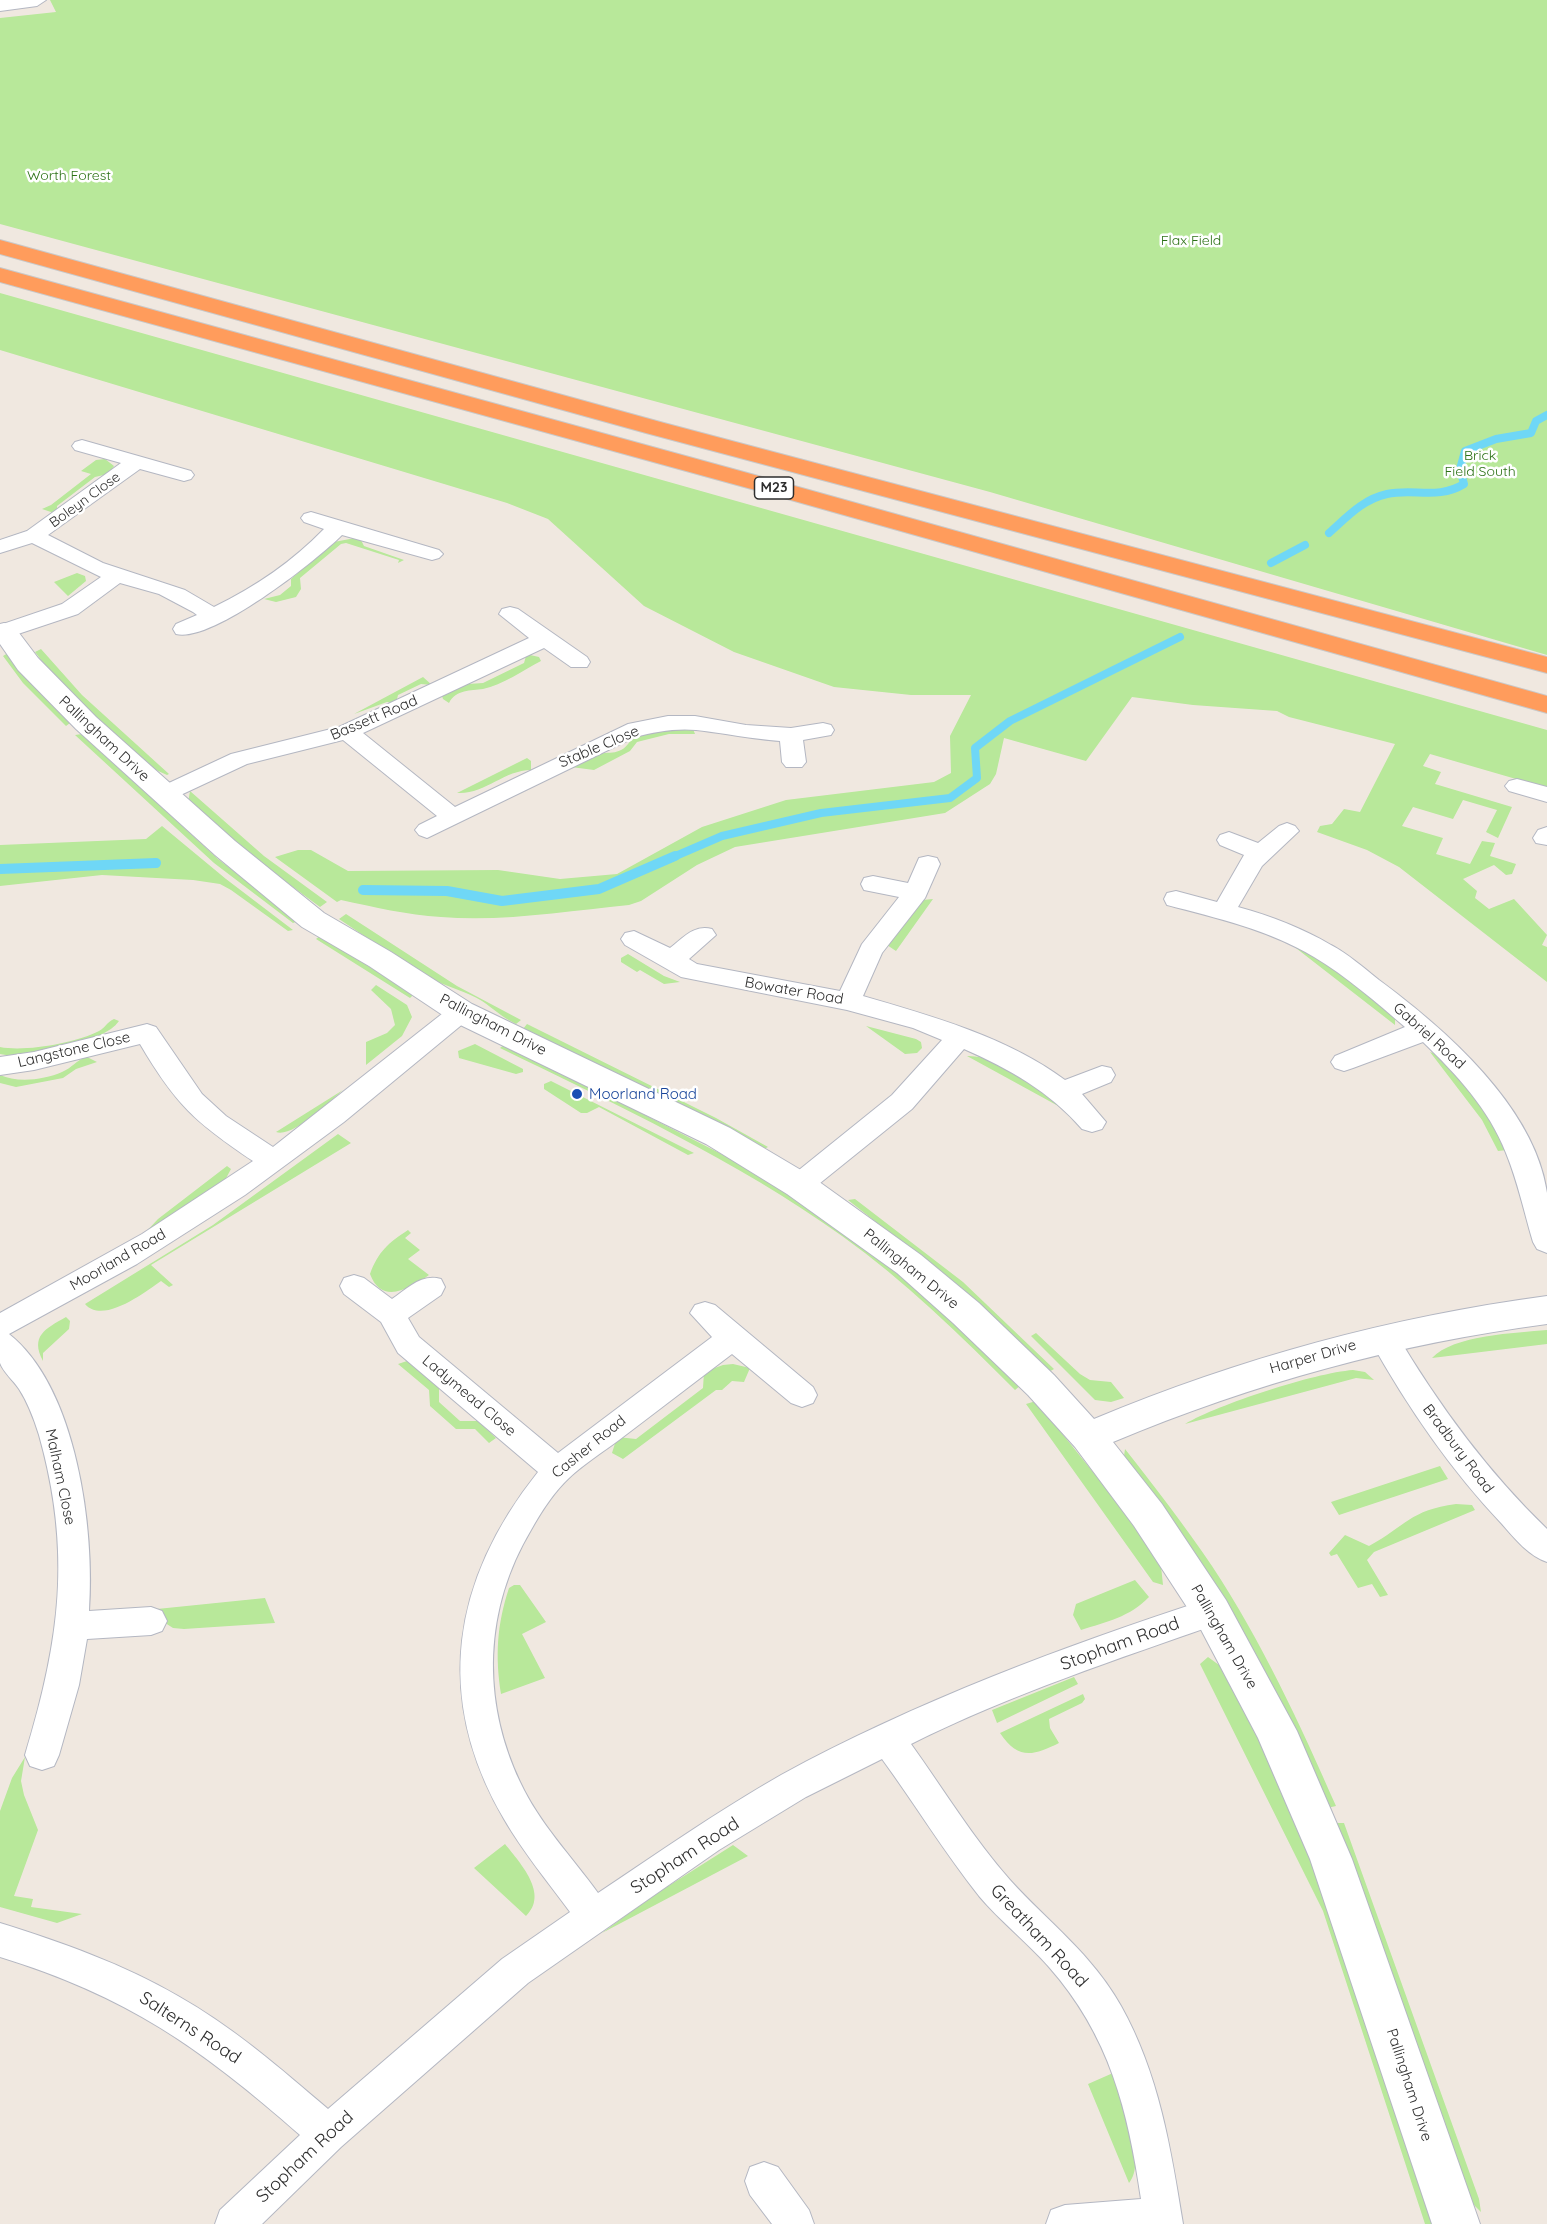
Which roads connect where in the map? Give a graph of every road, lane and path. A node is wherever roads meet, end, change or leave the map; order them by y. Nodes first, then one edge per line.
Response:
1 (14, 0) edge
2 (37, 0) edge
3 (0, 3) edge
4 (0, 247) edge
5 (0, 275) edge
6 (82, 446) dead end
7 (135, 463) junction
8 (184, 475) dead end
9 (311, 518) dead end
10 (338, 527) junction
11 (34, 535) junction
12 (0, 547) edge
13 (432, 554) dead end
14 (117, 575) junction
15 (510, 614) dead end
16 (213, 616) junction
17 (184, 629) dead end
18 (2, 632) edge
19 (545, 639) junction
20 (579, 662) dead end
21 (1547, 665) edge
22 (1547, 705) edge
23 (823, 730) dead end
24 (347, 732) junction
25 (791, 735) junction
26 (794, 762) dead end
27 (1517, 786) dead end
28 (164, 794) junction
29 (1547, 795) edge
30 (453, 818) junction
31 (427, 830) dead end
32 (1287, 831) dead end
33 (1229, 840) dead end
34 (1260, 853) junction
35 (927, 864) dead end
36 (873, 884) dead end
37 (916, 892) junction
38 (1176, 899) dead end
39 (1224, 911) junction
40 (703, 935) dead end
41 (634, 939) dead end
42 (670, 961) junction
43 (849, 1001) junction
44 (461, 1011) junction
45 (1425, 1029) junction
46 (959, 1036) junction
47 (1344, 1062) dead end
48 (0, 1066) edge
49 (1102, 1075) dead end
50 (1065, 1091) junction
51 (1092, 1122) dead end
52 (272, 1160) junction
53 (799, 1185) junction
54 (1547, 1242) edge
55 (354, 1286) dead end
56 (431, 1287) dead end
57 (1547, 1310) edge
58 (705, 1313) dead end
59 (392, 1314) junction
60 (0, 1326) edge
61 (732, 1338) junction
62 (1384, 1338) junction
63 (0, 1343) edge
64 (802, 1395) dead end
65 (1088, 1437) junction
66 (557, 1470) junction
67 (1547, 1549) edge
68 (1212, 1612) junction
69 (151, 1621) dead end
70 (72, 1626) junction
71 (886, 1738) junction
72 (42, 1755) dead end
73 (594, 1916) junction
74 (0, 1940) edge
75 (328, 2134) junction
76 (764, 2181) dead end
77 (1163, 2220) edge
78 (234, 2224) edge
79 (795, 2224) edge
80 (1065, 2224) edge
81 (1456, 2224) edge

1 - 3 street
2 - 3 street
4 - 21 highway, M23
5 - 22 highway, M23
6 - 7 street, Boleyn Close
7 - 8 street, Boleyn Close
7 - 11 street, Boleyn Close
9 - 10 street
10 - 13 street
10 - 16 street
11 - 12 street, Boleyn Close
11 - 14 street, Boleyn Close
14 - 16 street, Boleyn Close
14 - 18 street
15 - 19 street
16 - 17 street
18 - 28 street, Pallingham Drive
19 - 20 street
19 - 24 street, Bassett Road
23 - 25 street, Stable Close
24 - 28 street, Bassett Road
24 - 30 street
25 - 26 street
25 - 30 street, Stable Close
27 - 29 street
28 - 44 street, Pallingham Drive
30 - 31 street, Stable Close
32 - 34 street
33 - 34 street
34 - 39 street
35 - 37 street
36 - 37 street
37 - 43 street
38 - 39 street, Gabriel Road
39 - 45 street, Gabriel Road
40 - 42 street
41 - 42 street, Bowater Road
42 - 43 street, Bowater Road
43 - 46 street, Bowater Road
44 - 52 street, Moorland Road
44 - 53 street, Pallingham Drive
45 - 47 street
45 - 54 street, Gabriel Road
46 - 50 street, Bowater Road
46 - 53 street
48 - 52 street, Langstone Close
49 - 50 street
50 - 51 street, Bowater Road
52 - 60 street, Moorland Road
53 - 65 street, Pallingham Drive
55 - 59 street, Ladymead Close
56 - 59 street
57 - 62 street, Harper Drive
58 - 61 street
59 - 66 street, Ladymead Close
61 - 64 street
61 - 66 street, Casher Road
62 - 65 street, Harper Drive
62 - 67 street, Bradbury Road
63 - 70 street, Malham Close
65 - 68 street, Pallingham Drive
66 - 73 street, Casher Road
68 - 71 street, Stopham Road
68 - 81 street, Pallingham Drive
69 - 70 street
70 - 72 street, Malham Close
71 - 73 street, Stopham Road
71 - 77 street, Greatham Road
73 - 75 street, Stopham Road
74 - 75 street, Salterns Road
75 - 78 street, Stopham Road
76 - 79 street
77 - 80 street

